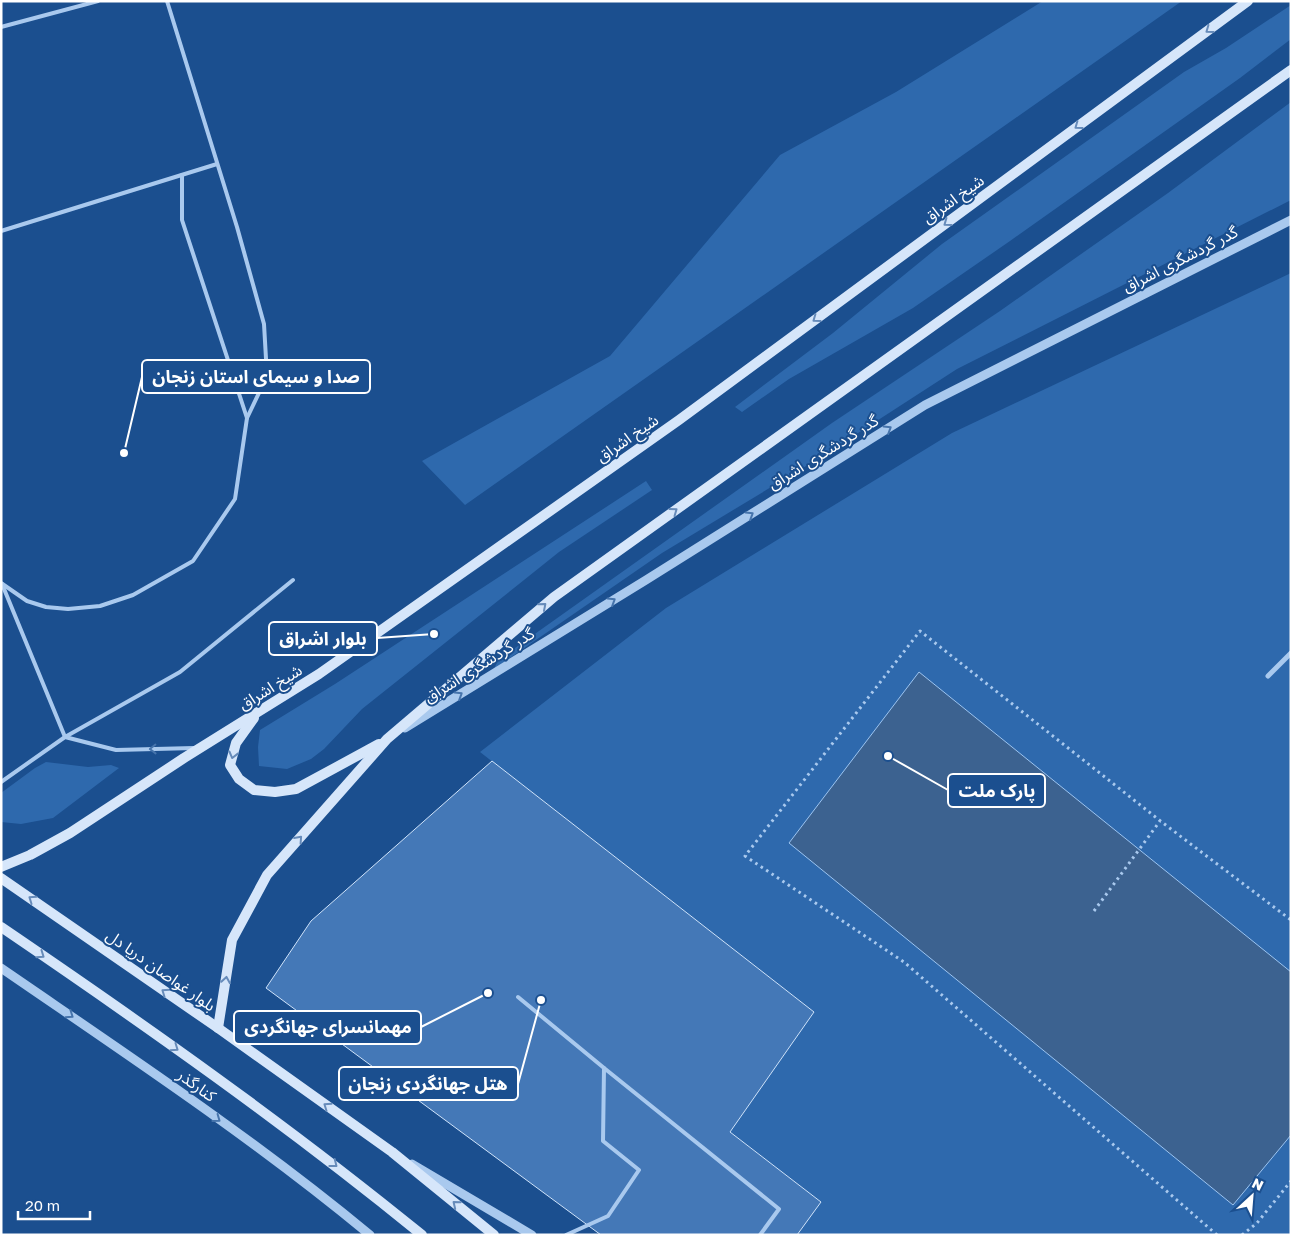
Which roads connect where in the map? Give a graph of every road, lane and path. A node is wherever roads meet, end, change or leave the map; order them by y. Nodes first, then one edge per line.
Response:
1 (98, 1) edge
2 (167, 1) edge
3 (1248, 1) edge
4 (1, 27) edge
5 (1291, 70) edge
6 (217, 164) junction
7 (182, 175) junction
8 (1291, 220) edge
9 (1, 231) edge
10 (247, 418) junction
11 (293, 580) dead end
12 (1, 582) edge
13 (1291, 653) edge
14 (1268, 676) dead end
15 (257, 713) junction
16 (65, 737) junction
17 (388, 739) junction
18 (201, 748) junction
19 (1, 782) edge
20 (1160, 821) junction
21 (1, 867) edge
22 (1, 878) edge
23 (1094, 911) dead end
24 (1291, 920) edge
25 (1, 927) edge
26 (1, 968) edge
27 (518, 997) dead end
28 (218, 1028) junction
29 (604, 1068) junction
30 (392, 1152) junction
31 (1291, 1180) edge
32 (370, 1235) edge
33 (422, 1235) edge
34 (494, 1235) edge
35 (532, 1235) edge
36 (566, 1235) edge
37 (760, 1235) edge
38 (1217, 1235) edge
39 (1242, 1235) edge

1 - 4 lane
2 - 6 lane
3 -> 15 main road, شیخ اشراق
17 -> 5 main road
6 - 7 lane
6 - 10 lane
7 - 9 lane
7 - 10 lane
17 -> 8 street, گدر گردشگری اشراق
10 - 12 lane
11 - 16 lane
12 - 16 lane
13 - 14 street
15 -> 17 main road
15 - 18 main road, شیخ اشراق
18 -> 16 lane
16 - 19 lane
28 -> 17 main road
18 - 21 main road, شیخ اشراق
20 - 23 path
20 - 24 path
20 - 38 path
28 -> 22 main road, بلوار غواصان دریا دل
25 -> 33 main road
26 -> 32 street, کنارگذر
27 - 29 lane
30 -> 28 main road, بلوار غواصان دریا دل
29 - 36 lane
29 - 37 lane
34 -> 30 main road, بلوار غواصان دریا دل
30 - 35 street
31 - 39 path

